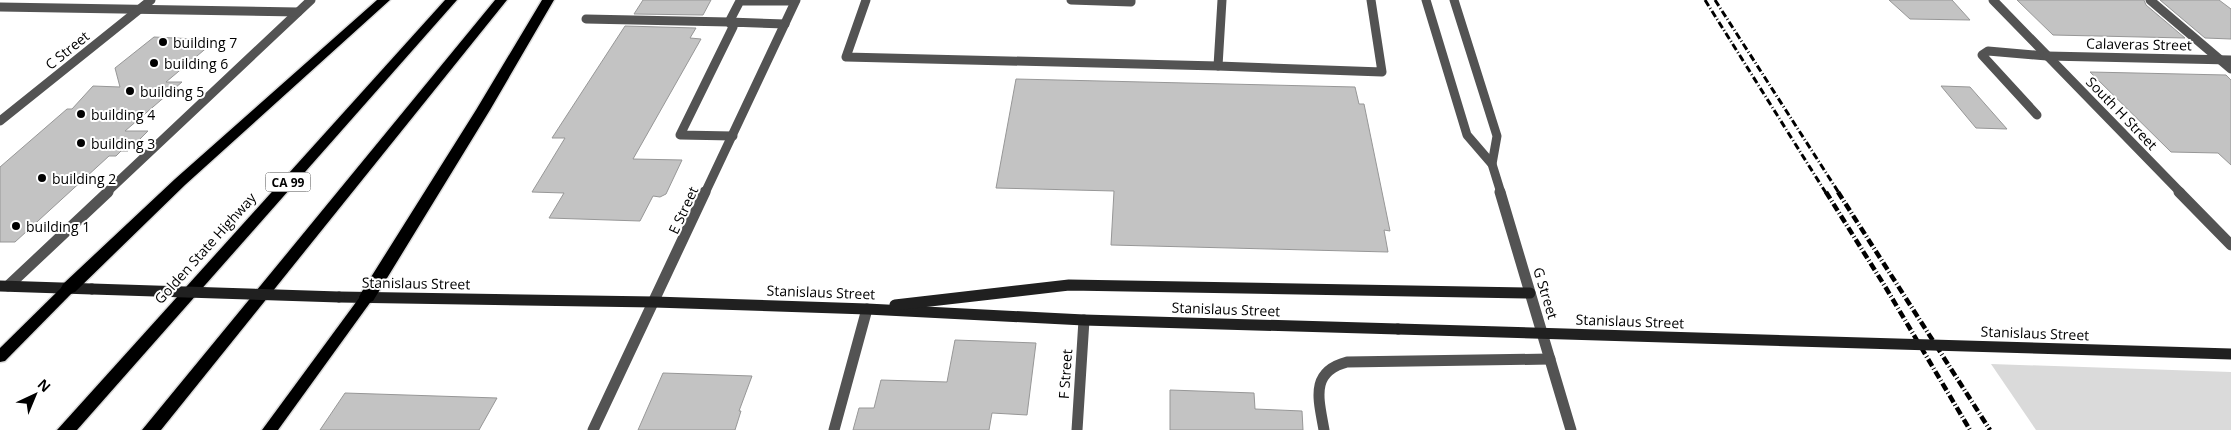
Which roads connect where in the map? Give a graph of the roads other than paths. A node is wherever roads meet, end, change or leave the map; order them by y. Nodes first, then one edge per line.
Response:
1 (151, 0) edge
2 (311, 0) edge
3 (384, 0) edge
4 (451, 0) edge
5 (501, 0) edge
6 (548, 0) edge
7 (740, 0) edge
8 (866, 0) edge
9 (1070, 0) edge
10 (1131, 0) edge
11 (1222, 0) edge
12 (1371, 0) edge
13 (1426, 0) edge
14 (1454, 0) edge
15 (1993, 0) edge
16 (2150, 0) edge
17 (796, 1) edge
18 (0, 7) edge
19 (139, 9) junction
20 (298, 12) junction
21 (586, 19) dead end
22 (729, 22) junction
23 (785, 24) junction
24 (2047, 56) junction
25 (2220, 60) junction
26 (2231, 60) edge
27 (1218, 66) junction
28 (2231, 69) edge
29 (2037, 115) dead end
30 (0, 121) edge
31 (733, 136) junction
32 (1492, 164) junction
33 (2231, 245) edge
34 (4, 286) edge
35 (68, 288) junction
36 (1530, 293) junction
37 (367, 297) junction
38 (654, 302) junction
39 (867, 309) junction
40 (1084, 320) junction
41 (217, 351) junction
42 (2231, 354) edge
43 (0, 357) edge
44 (1550, 359) junction
45 (125, 364) junction
46 (58, 430) edge
47 (66, 430) edge
48 (152, 430) edge
49 (158, 430) edge
50 (270, 430) edge
51 (593, 430) edge
52 (834, 430) edge
53 (1077, 430) edge
54 (1324, 430) edge
55 (1572, 430) edge

1 - 19 street, C Street
2 - 20 street
3 - 35 highway
4 - 45 highway, Golden State Highway / CA 99
5 - 41 highway
6 - 37 highway
7 - 17 street
7 - 22 street
8 - 27 street
9 - 10 street
11 - 27 street
12 - 27 street
13 - 32 street, G Street
14 - 32 street, G Street
15 - 24 street, South H Street
16 - 25 street
17 - 23 street, E Street
18 - 19 street
19 - 20 street
19 - 30 street, C Street
20 - 34 street
21 - 22 street
22 - 23 street
22 - 31 street
23 - 31 street, E Street
24 - 25 street, Calaveras Street
24 - 29 street, Calaveras Street
24 - 33 street, South H Street
25 - 26 street, Calaveras Street
25 - 28 street
31 - 38 street, E Street
32 - 36 street, G Street
34 - 35 main road, Stanislaus Street
35 - 37 main road, Stanislaus Street, bridge
35 - 43 main road
36 - 39 main road
36 - 44 street, G Street
37 - 38 main road, Stanislaus Street
37 - 50 main road
38 - 39 main road, Stanislaus Street
38 - 51 street, E Street
39 - 40 main road, Stanislaus Street
39 - 52 street
40 - 42 main road, Stanislaus Street, bridge
40 - 53 street, F Street
41 - 48 highway
41 - 49 highway
44 - 54 street
44 - 55 street, G Street
45 - 46 highway
45 - 47 highway, Golden State Highway / CA 99

